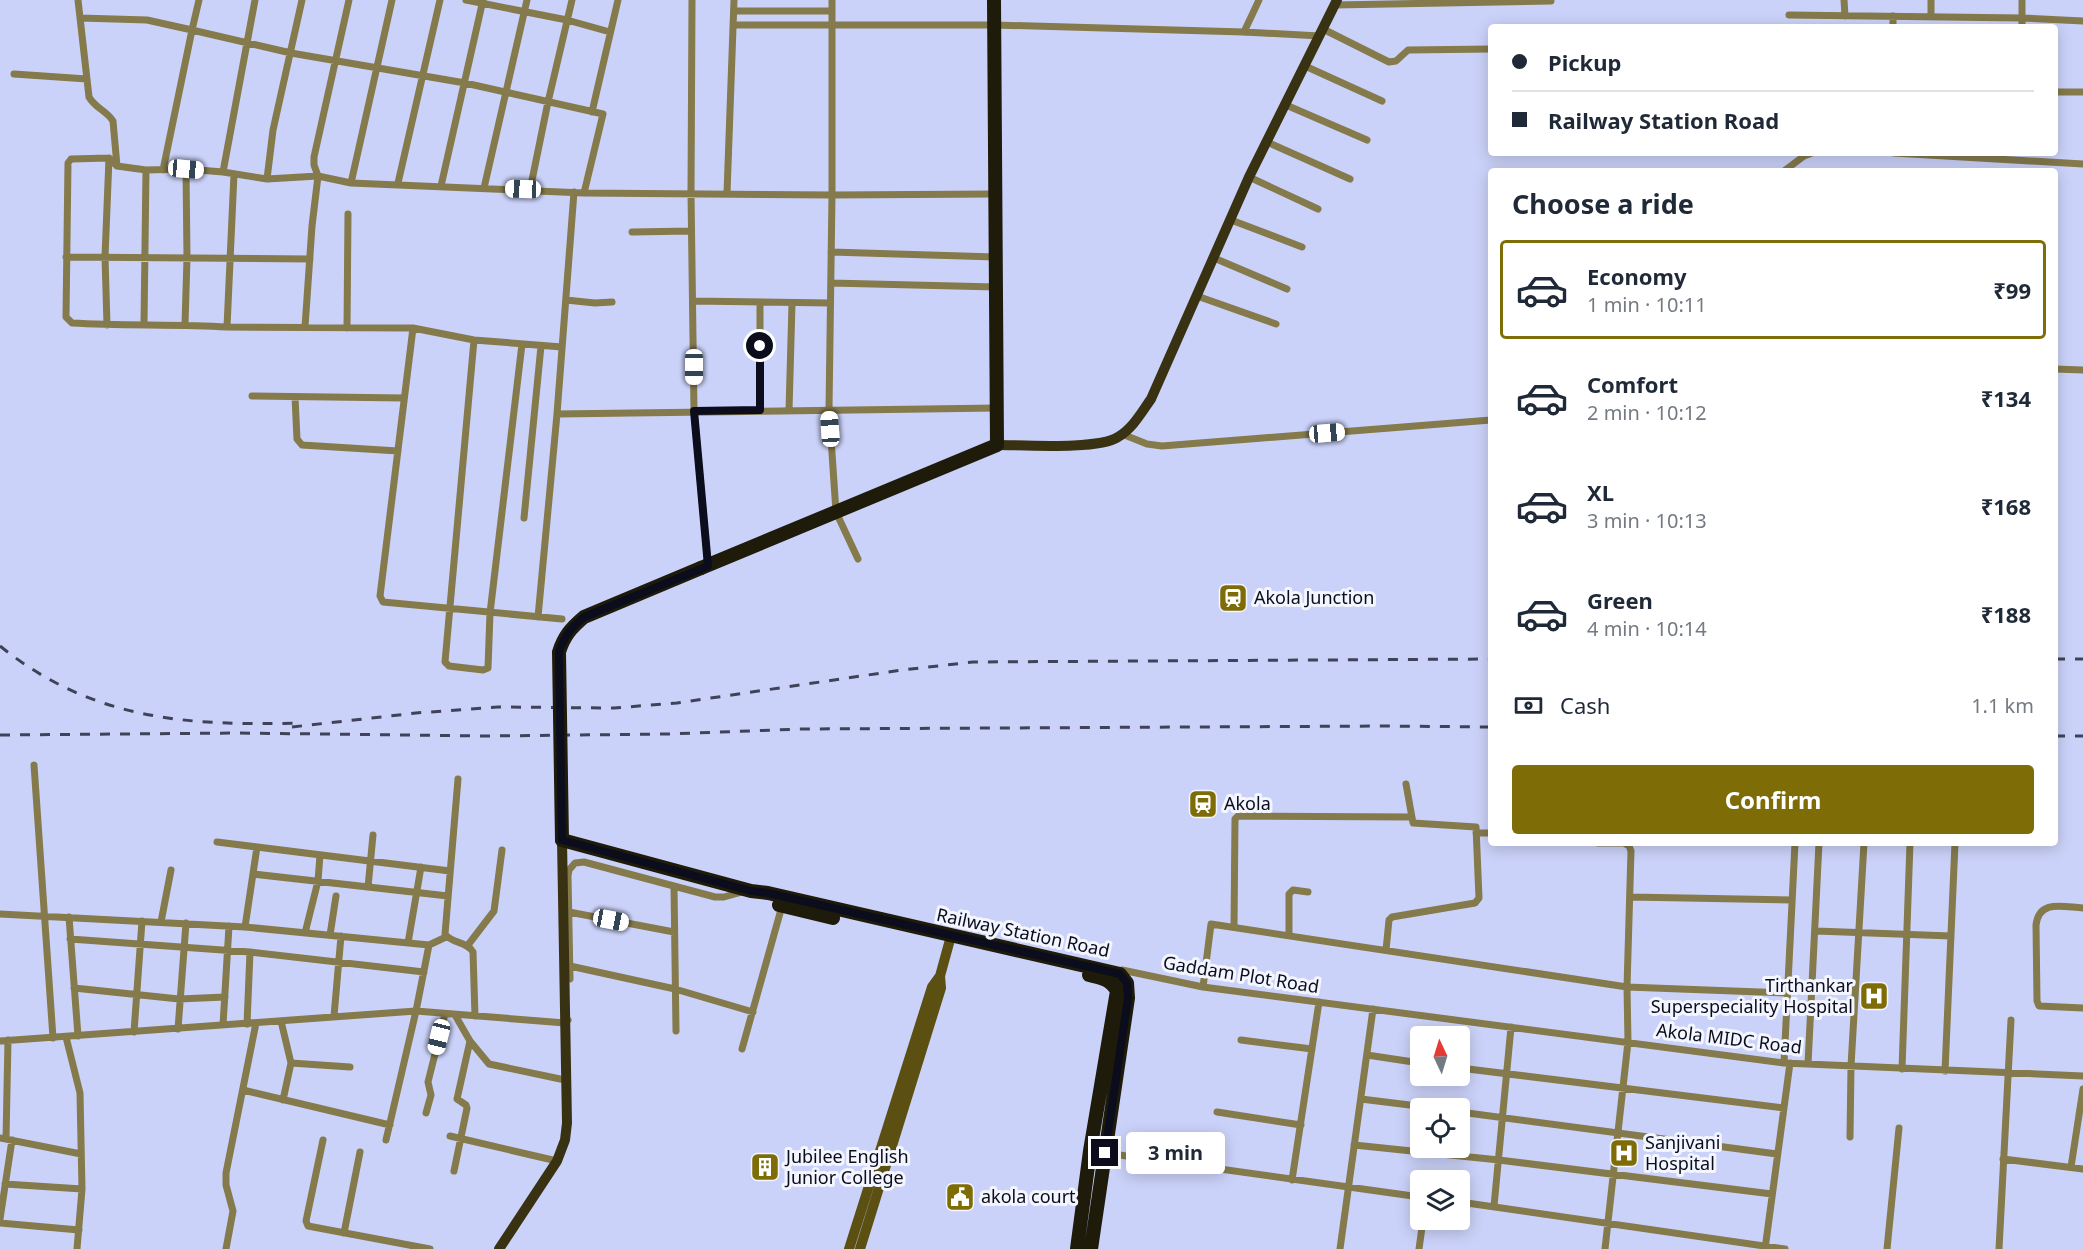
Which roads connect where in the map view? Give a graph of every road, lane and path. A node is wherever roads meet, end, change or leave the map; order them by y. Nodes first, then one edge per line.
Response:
1 (78, 0) edge
2 (199, 0) edge
3 (255, 0) edge
4 (302, 0) edge
5 (349, 0) edge
6 (392, 0) edge
7 (440, 0) edge
8 (466, 0) edge
9 (527, 0) edge
10 (572, 0) edge
11 (618, 0) edge
12 (692, 0) edge
13 (734, 0) edge
14 (832, 0) edge
15 (994, 0) edge
16 (1259, 0) edge
17 (1844, 0) edge
18 (1931, 0) edge
19 (2022, 0) edge
20 (1551, 1) edge
21 (482, 2) edge
22 (1336, 2) edge
23 (1418, 2) edge
24 (734, 11) junction
25 (831, 11) junction
26 (524, 12) junction
27 (1789, 15) dead end
28 (1845, 16) junction
29 (1893, 16) junction
30 (1931, 17) junction
31 (80, 18) junction
32 (2022, 18) junction
33 (567, 20) junction
34 (2083, 21) edge
35 (2046, 23) edge
36 (1893, 24) edge
37 (2022, 24) edge
38 (831, 25) junction
39 (995, 25) junction
40 (734, 26) junction
41 (192, 30) junction
42 (610, 32) junction
43 (1244, 32) junction
44 (1322, 33) junction
45 (246, 42) junction
46 (1488, 49) edge
47 (291, 53) junction
48 (334, 60) junction
49 (1305, 66) junction
50 (377, 68) junction
51 (14, 74) dead end
52 (422, 75) junction
53 (87, 79) junction
54 (465, 83) junction
55 (506, 92) junction
56 (2058, 92) edge
57 (2083, 92) edge
58 (1382, 101) dead end
59 (548, 102) junction
60 (1286, 105) junction
61 (592, 112) junction
62 (1367, 140) dead end
63 (1267, 142) junction
64 (1806, 156) edge
65 (1996, 156) edge
66 (2053, 156) edge
67 (2030, 157) edge
68 (109, 158) junction
69 (2054, 162) junction
70 (2083, 164) edge
71 (117, 166) junction
72 (1788, 168) edge
73 (186, 169) junction
74 (146, 170) junction
75 (163, 170) junction
76 (223, 172) junction
77 (234, 174) junction
78 (318, 176) junction
79 (1249, 177) junction
80 (267, 179) junction
81 (1350, 179) dead end
82 (351, 183) junction
83 (398, 183) junction
84 (441, 186) junction
85 (484, 188) junction
86 (530, 190) junction
87 (574, 192) junction
88 (584, 193) junction
89 (691, 193) junction
90 (727, 193) junction
91 (996, 194) junction
92 (832, 195) junction
93 (1318, 209) dead end
94 (348, 214) dead end
95 (1231, 220) junction
96 (692, 231) junction
97 (632, 232) dead end
98 (1302, 248) dead end
99 (831, 252) junction
100 (144, 256) junction
101 (995, 256) junction
102 (66, 257) junction
103 (105, 257) junction
104 (230, 257) junction
105 (188, 258) junction
106 (310, 258) junction
107 (1214, 258) junction
108 (831, 283) junction
109 (996, 287) junction
110 (1287, 289) dead end
111 (1197, 296) junction
112 (566, 300) junction
113 (693, 301) junction
114 (612, 302) dead end
115 (760, 303) junction
116 (830, 303) junction
117 (792, 304) junction
118 (144, 324) junction
119 (185, 324) junction
120 (1276, 324) dead end
121 (107, 325) junction
122 (227, 327) junction
123 (305, 327) junction
124 (347, 328) junction
125 (413, 328) junction
126 (474, 340) junction
127 (522, 344) junction
128 (541, 346) junction
129 (562, 347) junction
130 (2058, 369) edge
131 (2083, 370) edge
132 (252, 396) dead end
133 (295, 396) junction
134 (404, 398) junction
135 (997, 408) junction
136 (829, 409) junction
137 (760, 410) junction
138 (789, 410) junction
139 (694, 411) junction
140 (557, 414) junction
141 (1488, 420) edge
142 (1122, 434) junction
143 (997, 445) junction
144 (398, 451) junction
145 (836, 512) junction
146 (524, 518) dead end
147 (858, 559) dead end
148 (705, 567) junction
149 (448, 609) junction
150 (490, 613) junction
151 (538, 617) junction
152 (562, 619) dead end
153 (34, 765) dead end
154 (458, 779) dead end
155 (1406, 784) dead end
156 (1411, 817) junction
157 (1476, 833) junction
158 (1488, 833) edge
159 (373, 835) dead end
160 (562, 840) junction
161 (217, 842) dead end
162 (1629, 846) edge
163 (1795, 846) edge
164 (1819, 846) edge
165 (1864, 846) edge
166 (1910, 846) edge
167 (1955, 846) edge
168 (256, 847) junction
169 (502, 850) dead end
170 (320, 855) junction
171 (371, 861) junction
172 (422, 867) junction
173 (171, 870) dead end
174 (450, 871) junction
175 (253, 874) junction
176 (318, 881) junction
177 (674, 885) junction
178 (368, 887) junction
179 (748, 891) junction
180 (418, 892) junction
181 (1308, 892) dead end
182 (336, 896) dead end
183 (448, 896) junction
184 (1630, 897) junction
185 (1792, 900) junction
186 (782, 906) junction
187 (2083, 908) edge
188 (569, 912) junction
189 (0, 914) edge
190 (45, 915) junction
191 (69, 916) junction
192 (142, 921) junction
193 (161, 922) junction
194 (186, 923) junction
195 (229, 926) junction
196 (245, 927) junction
197 (1233, 927) junction
198 (1816, 931) junction
199 (305, 933) junction
200 (674, 933) junction
201 (1858, 933) junction
202 (330, 935) junction
203 (1289, 935) junction
204 (341, 936) junction
205 (1906, 936) junction
206 (1951, 936) junction
207 (446, 937) junction
208 (70, 939) junction
209 (950, 940) junction
210 (408, 943) junction
211 (141, 944) junction
212 (429, 945) junction
213 (468, 945) junction
214 (183, 947) junction
215 (1386, 950) junction
216 (227, 951) junction
217 (250, 952) junction
218 (339, 963) junction
219 (570, 966) junction
220 (424, 972) junction
221 (1116, 979) junction
222 (1203, 987) junction
223 (1627, 987) junction
224 (74, 988) junction
225 (675, 989) junction
226 (1787, 993) junction
227 (136, 995) junction
228 (225, 997) junction
229 (179, 999) junction
230 (1319, 1002) junction
231 (2083, 1008) edge
232 (1373, 1009) junction
233 (416, 1011) junction
234 (753, 1012) junction
235 (445, 1014) junction
236 (455, 1015) junction
237 (334, 1016) junction
238 (475, 1016) junction
239 (565, 1019) junction
240 (2011, 1020) dead end
241 (282, 1021) junction
242 (256, 1023) junction
243 (247, 1024) junction
244 (224, 1025) junction
245 (1511, 1027) junction
246 (178, 1029) junction
247 (676, 1031) dead end
248 (134, 1032) junction
249 (78, 1036) junction
250 (66, 1037) junction
251 (53, 1038) junction
252 (1241, 1040) dead end
253 (4, 1041) edge
254 (470, 1041) junction
255 (1628, 1042) junction
256 (742, 1049) dead end
257 (1312, 1049) junction
258 (1367, 1055) junction
259 (1410, 1061) edge
260 (291, 1063) junction
261 (1787, 1063) junction
262 (1808, 1064) junction
263 (1851, 1066) junction
264 (350, 1067) dead end
265 (1470, 1069) edge
266 (1902, 1069) junction
267 (1945, 1071) junction
268 (2009, 1074) junction
269 (1507, 1075) junction
270 (2083, 1076) edge
271 (566, 1080) junction
272 (1623, 1088) junction
273 (2083, 1089) edge
274 (243, 1090) junction
275 (1360, 1099) junction
276 (283, 1100) junction
277 (901, 1100) junction
278 (1410, 1105) edge
279 (1784, 1108) junction
280 (1217, 1112) dead end
281 (426, 1113) dead end
282 (1470, 1113) edge
283 (1503, 1117) junction
284 (390, 1125) junction
285 (1301, 1125) junction
286 (1899, 1128) dead end
287 (1618, 1132) junction
288 (450, 1136) dead end
289 (1850, 1137) dead end
290 (460, 1138) junction
291 (6, 1139) edge
292 (323, 1140) dead end
293 (386, 1140) dead end
294 (1354, 1145) junction
295 (1090, 1151) junction
296 (360, 1152) dead end
297 (1105, 1153) junction
298 (81, 1154) junction
299 (1778, 1154) junction
300 (2003, 1159) junction
301 (1498, 1160) junction
302 (557, 1161) junction
303 (2072, 1167) junction
304 (2083, 1169) edge
305 (453, 1171) dead end
306 (1614, 1173) junction
307 (1292, 1180) junction
308 (5, 1184) junction
309 (1348, 1188) junction
310 (82, 1189) junction
311 (1772, 1194) junction
312 (1410, 1196) edge
313 (1470, 1203) edge
314 (1494, 1206) junction
315 (0, 1221) edge
316 (1608, 1223) junction
317 (79, 1230) junction
318 (1422, 1230) edge
319 (344, 1233) junction
320 (1765, 1248) edge
321 (77, 1249) edge
322 (226, 1249) edge
323 (430, 1249) edge
324 (499, 1249) edge
325 (849, 1249) edge
326 (860, 1249) edge
327 (1077, 1249) edge
328 (1091, 1249) edge
329 (1340, 1249) edge
330 (1419, 1249) edge
331 (1605, 1249) edge
332 (1785, 1249) edge
333 (1887, 1249) edge
334 (1999, 1249) edge

1 - 31 street
2 - 41 street
3 - 45 street
4 - 47 street
5 - 48 street
6 - 50 street
7 - 52 street
8 - 21 street
9 - 26 street
10 - 33 street
11 - 42 street
12 - 89 street
13 - 24 street
14 - 25 street
15 - 39 highway
16 - 43 street
17 - 28 street
18 - 30 street
19 - 32 street
20 - 23 street
21 - 26 street
21 - 54 street
22 - 23 street
22 - 44 main road
24 - 25 street
24 - 40 street
25 - 38 street
26 - 33 street
26 - 55 street
27 - 28 street
28 - 29 street
29 - 30 street
29 - 36 street
30 - 32 street
31 - 41 street
31 - 53 street
32 - 35 street
32 - 37 street
33 - 42 street
33 - 59 street
34 - 35 street
38 - 39 street
38 - 40 street
38 - 92 street
39 - 43 street
39 - 91 highway
40 - 90 street
41 - 45 street
41 - 75 street
42 - 61 street
43 - 44 street
44 - 46 street
44 - 49 main road
45 - 47 street
45 - 76 street
47 - 48 street
47 - 80 street
48 - 50 street
48 - 78 street
49 - 58 street
49 - 60 main road
50 - 52 street
50 - 82 street
51 - 53 street
52 - 54 street
52 - 83 street
53 - 71 street
54 - 55 street
54 - 84 street
55 - 59 street
55 - 85 street
56 - 57 street
59 - 61 street
59 - 86 street
60 - 62 street
60 - 63 main road
61 - 88 street
63 - 79 main road
63 - 81 street
64 - 72 street
65 - 67 street
66 - 69 street
67 - 69 street
68 - 71 street
68 - 102 street
68 - 103 street
69 - 70 street
71 - 74 street
73 - 75 street
73 - 76 street
73 - 105 street
74 - 75 street
74 - 100 street
76 - 77 street
77 - 80 street
77 - 104 street
78 - 80 street
78 - 82 street
78 - 106 street
79 - 93 street
79 - 95 main road
82 - 83 street
83 - 84 street
84 - 85 street
85 - 86 street
86 - 87 street
87 - 88 street
87 - 112 street
88 - 89 street
89 - 90 street
89 - 96 street
90 - 92 street
91 - 92 street
91 - 101 highway
92 - 99 street
94 - 124 street
95 - 98 street
95 - 107 main road
96 - 97 street
96 - 113 street
99 - 101 street
99 - 108 street
100 - 103 street
100 - 105 street
100 - 118 street
101 - 109 highway
102 - 103 street
102 - 121 street
103 - 121 street
104 - 105 street
104 - 106 street
104 - 122 street
105 - 119 street
106 - 123 street
107 - 110 street
107 - 111 main road
108 - 109 street
108 - 116 street
109 - 135 highway
111 - 120 street
111 - 142 main road
112 - 114 street
112 - 129 street
113 - 115 street
113 - 139 street
115 - 117 street
115 - 137 street
116 - 117 street
116 - 136 street
117 - 138 street
118 - 119 street
118 - 121 street
119 - 122 street
122 - 123 street
123 - 124 street
124 - 125 street
125 - 126 street
125 - 134 street
126 - 127 street
126 - 149 street
127 - 128 street
127 - 150 street
128 - 129 street
128 - 146 street
129 - 140 street
130 - 131 street
132 - 133 street
133 - 134 street
133 - 144 street
134 - 144 street
135 - 136 street
135 - 143 highway
136 - 138 street
136 - 145 street
137 - 138 street
137 - 139 street
139 - 140 street
139 - 148 street
140 - 151 street
141 - 142 street
142 - 143 main road
143 - 145 highway
144 - 149 street
145 - 147 street
145 - 148 highway
148 - 160 highway, bridge
149 - 150 street
149 - 150 street
150 - 151 street
151 - 152 street
153 - 190 street
154 - 174 street
155 - 156 street
156 - 157 street
156 - 197 street
157 - 158 street
157 - 215 street
159 - 171 street
160 - 179 highway, Railway Station Road
160 - 239 main road
161 - 168 street
162 - 184 street
163 - 185 street
164 - 198 street
165 - 201 street
166 - 205 street
167 - 206 street
168 - 170 street
168 - 175 street
169 - 213 street
170 - 171 street
170 - 176 street
171 - 172 street
171 - 178 street
172 - 174 street
172 - 180 street
173 - 193 street
174 - 183 street
175 - 176 street
175 - 196 street
176 - 178 street
176 - 199 street
177 - 179 street
177 - 188 street
177 - 200 street
178 - 180 street
179 - 186 highway, Railway Station Road
179 - 209 highway, Railway Station Road
180 - 183 street
180 - 210 street
181 - 203 street
182 - 202 street
183 - 207 street
184 - 185 street
184 - 223 street
185 - 226 street
186 - 209 highway, Railway Station Road
186 - 234 street
187 - 231 street
188 - 200 street
188 - 219 street
189 - 190 street
190 - 191 street
190 - 251 street
191 - 192 street
191 - 208 street
192 - 193 street
192 - 211 street
193 - 194 street
194 - 195 street
194 - 214 street
195 - 196 street
195 - 216 street
196 - 199 street
197 - 203 street
197 - 222 street
198 - 201 street
198 - 262 street
199 - 202 street
200 - 225 street
201 - 205 street
201 - 263 street
202 - 204 street
203 - 215 street
204 - 210 street
204 - 218 street
205 - 206 street
205 - 266 street
206 - 267 street
207 - 212 street
207 - 213 street
208 - 211 street
208 - 224 street
209 - 221 highway, Railway Station Road
209 - 277 street
210 - 212 street
211 - 214 street
211 - 227 street
212 - 220 street
213 - 238 street
214 - 216 street
214 - 229 street
215 - 223 street
216 - 217 street
216 - 228 street
217 - 218 street
217 - 243 street
218 - 220 street
218 - 237 street
219 - 225 street
219 - 239 street
220 - 233 street
221 - 222 street, Gaddam Plot Road
221 - 295 highway, Railway Station Road
221 - 297 highway, Railway Station Road
222 - 230 street, Gaddam Plot Road
223 - 226 street
223 - 255 street
224 - 227 street
224 - 249 street
225 - 234 street
225 - 247 street
226 - 261 street
227 - 229 street
227 - 248 street
228 - 229 street
228 - 244 street
229 - 246 street
230 - 232 street, Gaddam Plot Road
230 - 257 street
232 - 245 street, Akola MIDC Road
232 - 258 street
233 - 235 street
233 - 237 street
233 - 284 street
234 - 256 street
235 - 236 street
235 - 281 street
236 - 238 street
236 - 254 street
237 - 241 street
238 - 239 street
239 - 271 main road
240 - 268 street
241 - 242 street
241 - 260 street
242 - 243 street
242 - 274 street
243 - 244 street
244 - 246 street
245 - 255 street, Akola MIDC Road
245 - 269 street
246 - 248 street
248 - 249 street
249 - 250 street
250 - 251 street
250 - 298 street
251 - 253 street
252 - 257 street
253 - 291 street
254 - 271 street
254 - 290 street
255 - 261 street, Akola MIDC Road
255 - 272 street
257 - 285 street
258 - 259 street
258 - 275 street
260 - 264 street
260 - 276 street
261 - 262 street, Akola MIDC Road
261 - 279 street
262 - 263 street, Akola MIDC Road
263 - 266 street, Akola MIDC Road
263 - 289 street
265 - 269 street
266 - 267 street, Akola MIDC Road
267 - 268 street, Akola MIDC Road
268 - 270 street, Akola MIDC Road
268 - 300 street
269 - 272 street
269 - 283 street
271 - 302 main road
272 - 279 street
272 - 287 street
273 - 303 street
274 - 276 street
274 - 322 street
275 - 278 street
275 - 294 street
276 - 284 street
277 - 325 street
277 - 326 street
279 - 299 street
280 - 285 street
282 - 283 street
283 - 287 street
283 - 301 street
284 - 293 street
285 - 307 street
286 - 333 street
287 - 299 street
287 - 306 street
288 - 290 street
290 - 302 street
290 - 305 street
291 - 298 street
291 - 308 street
292 - 319 street
294 - 301 street
294 - 309 street
295 - 297 street
295 - 327 highway, Railway Station Road
296 - 319 street
297 - 307 street
297 - 328 highway, Railway Station Road
298 - 310 street
299 - 311 street
300 - 303 street
300 - 334 street
301 - 306 street
301 - 314 street
302 - 324 main road
303 - 304 street
306 - 311 street
306 - 316 street
307 - 309 street
308 - 310 street
308 - 315 street
309 - 312 street
309 - 329 street
310 - 317 street
311 - 320 street
313 - 314 street
314 - 316 street
315 - 317 street
316 - 320 street
316 - 331 street
317 - 321 street
318 - 330 street
319 - 323 street
320 - 332 street

